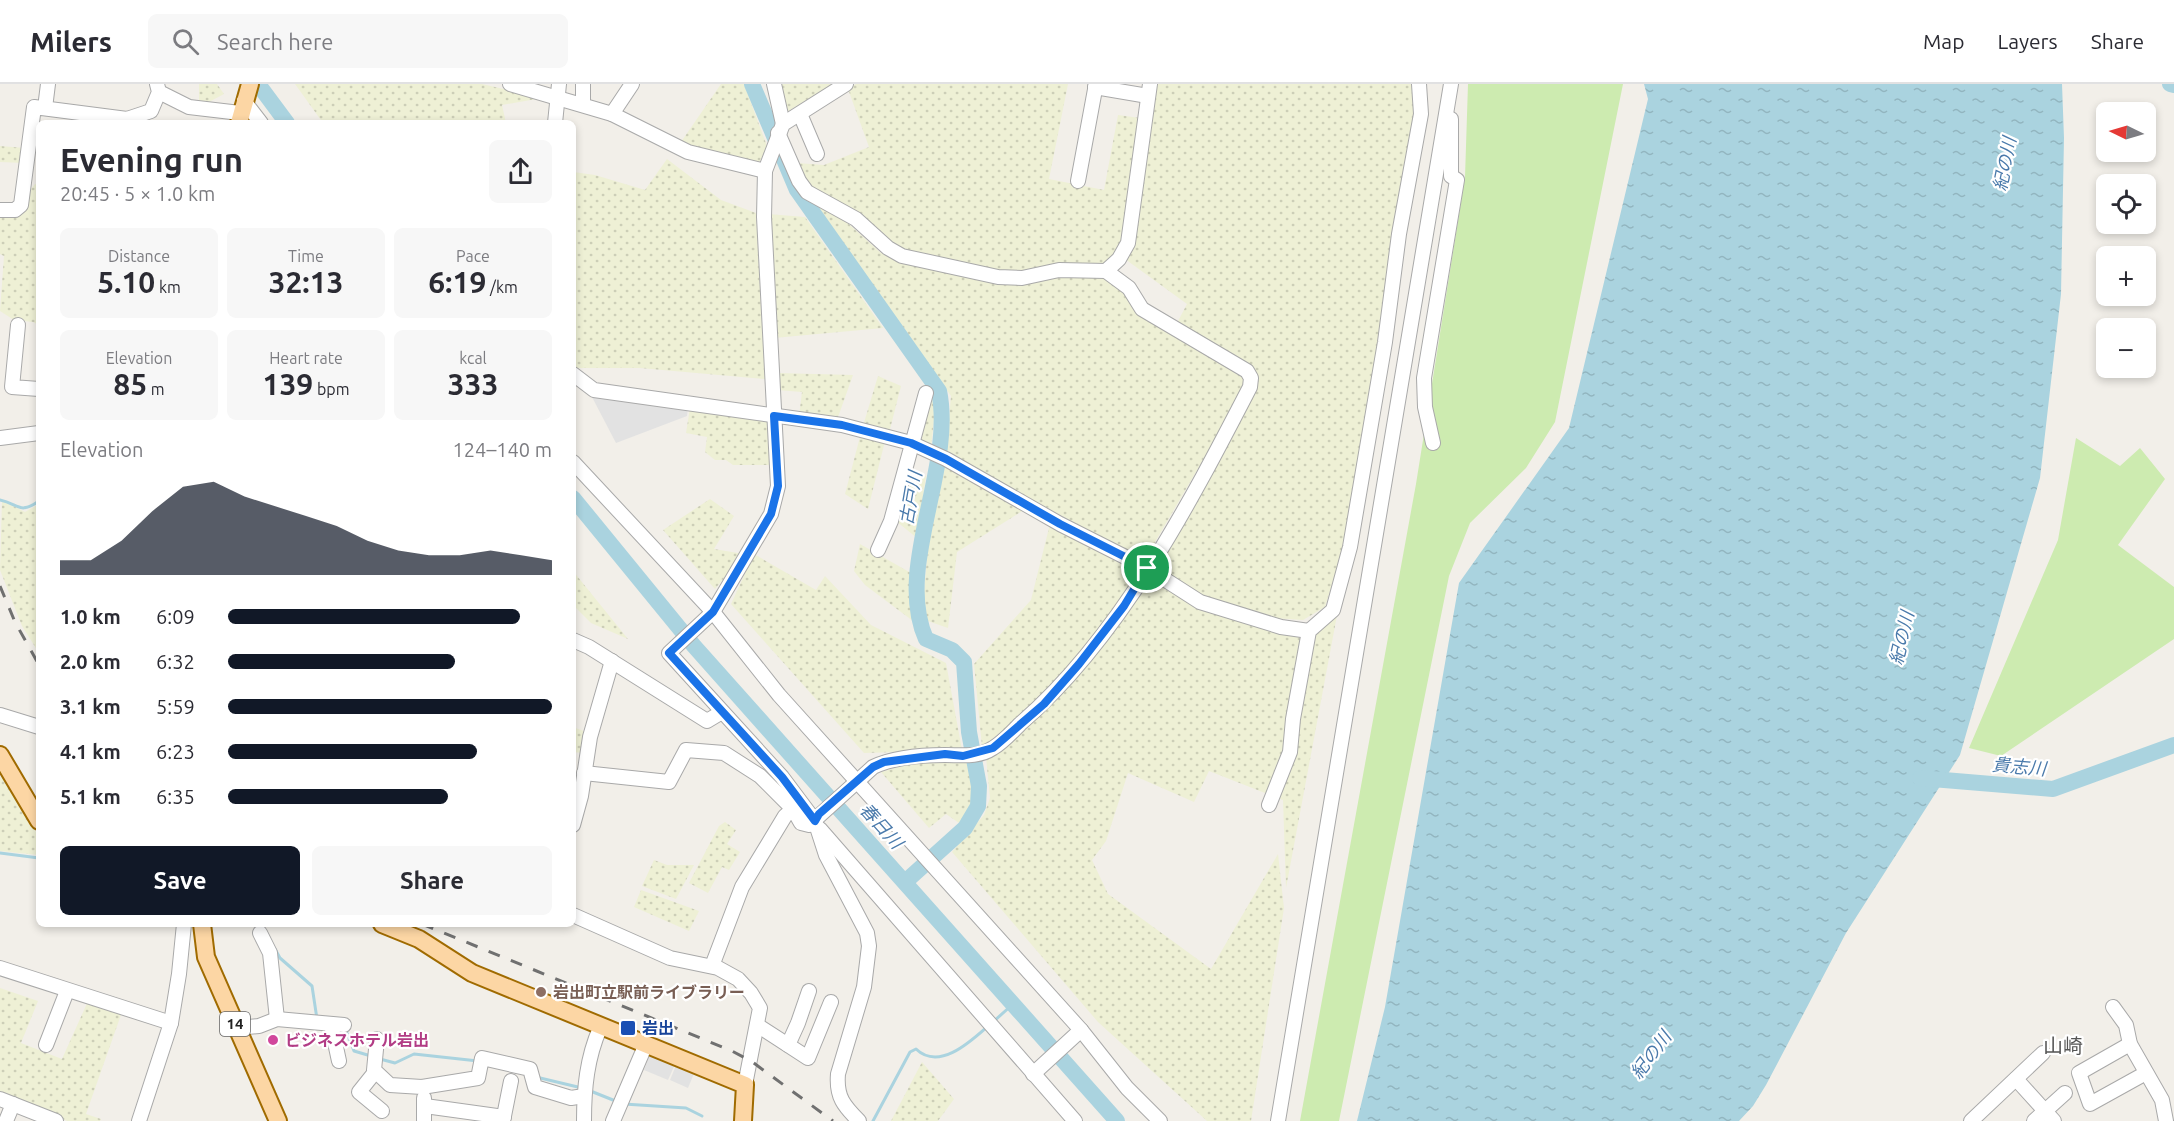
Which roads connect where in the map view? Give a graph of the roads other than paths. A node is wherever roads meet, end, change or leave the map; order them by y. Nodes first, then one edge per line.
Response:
1 (48, 84) edge
2 (510, 84) edge
3 (583, 84) edge
4 (631, 84) edge
5 (774, 84) edge
6 (846, 84) edge
7 (1419, 84) edge
8 (1095, 85) edge
9 (1450, 87) edge
10 (158, 88) edge
11 (1149, 90) edge
12 (559, 91) edge
13 (244, 104) edge
14 (583, 104) junction
15 (45, 108) junction
16 (612, 114) junction
17 (800, 114) junction
18 (142, 119) edge
19 (258, 120) edge
20 (555, 120) edge
21 (781, 128) junction
22 (816, 154) dead end
23 (765, 171) junction
24 (32, 179) edge
25 (1078, 181) dead end
26 (0, 210) edge
27 (1106, 271) junction
28 (18, 325) dead end
29 (576, 376) edge
30 (36, 388) edge
31 (926, 393) dead end
32 (774, 416) junction
33 (36, 433) edge
34 (0, 438) edge
35 (911, 443) junction
36 (1433, 443) dead end
37 (576, 465) edge
38 (878, 550) dead end
39 (1147, 568) junction
40 (709, 616) junction
41 (1309, 631) junction
42 (576, 642) edge
43 (612, 662) junction
44 (722, 712) junction
45 (0, 715) edge
46 (36, 726) edge
47 (0, 755) edge
48 (579, 756) edge
49 (584, 773) junction
50 (854, 784) junction
51 (577, 795) edge
52 (1269, 805) dead end
53 (793, 809) junction
54 (36, 816) edge
55 (818, 821) junction
56 (576, 916) edge
57 (184, 927) edge
58 (202, 927) edge
59 (389, 927) edge
60 (260, 933) dead end
61 (712, 966) junction
62 (0, 968) edge
63 (67, 991) junction
64 (808, 991) dead end
65 (831, 1002) dead end
66 (2113, 1007) dead end
67 (277, 1019) junction
68 (171, 1023) junction
69 (757, 1025) junction
70 (237, 1028) junction
71 (600, 1028) junction
72 (1081, 1030) junction
73 (377, 1040) dead end
74 (646, 1044) junction
75 (2130, 1044) junction
76 (46, 1045) dead end
77 (788, 1045) junction
78 (2043, 1053) dead end
79 (339, 1061) dead end
80 (375, 1072) junction
81 (2146, 1073) junction
82 (1032, 1074) junction
83 (2016, 1079) junction
84 (511, 1081) dead end
85 (745, 1085) junction
86 (422, 1087) junction
87 (2065, 1094) dead end
88 (584, 1096) junction
89 (6, 1102) edge
90 (382, 1112) dead end
91 (425, 1113) edge
92 (2049, 1116) edge
93 (1979, 1118) edge
94 (503, 1119) edge
95 (6, 1121) edge
96 (56, 1121) edge
97 (139, 1121) edge
98 (278, 1121) edge
99 (584, 1121) edge
100 (613, 1121) edge
101 (743, 1121) edge
102 (859, 1121) edge
103 (1075, 1121) edge
104 (1160, 1121) edge
105 (1278, 1121) edge
106 (2034, 1121) edge
107 (2166, 1121) edge

1 - 15 street
2 - 12 street
3 - 14 street
4 - 16 street
5 - 21 street
6 - 17 street
7 - 41 street
8 - 11 street
8 - 25 street
9 - 36 street
9 - 105 street
10 - 13 street
10 - 18 street
11 - 27 street
12 - 14 street
12 - 20 street
13 - 19 street
14 - 16 street
15 - 18 street
15 - 24 street
16 - 23 street
17 - 21 street
17 - 22 street
21 - 23 street
21 - 27 street
23 - 32 street
24 - 26 street
27 - 39 street
28 - 30 street
29 - 32 street
31 - 35 street
32 - 35 street
32 - 40 street
33 - 34 street
35 - 38 street
35 - 39 street
37 - 40 street
39 - 41 street
39 - 50 street
40 - 44 street
40 - 50 street
41 - 52 street
42 - 43 street
43 - 44 street
43 - 48 street
44 - 55 street
45 - 46 street
47 - 54 main road
48 - 49 street
49 - 51 street
49 - 53 street
50 - 55 street
50 - 72 street
53 - 55 street
53 - 61 street
55 - 82 street
55 - 102 street
56 - 61 street
57 - 68 street
58 - 70 main road, 14
59 - 71 main road
60 - 67 street
61 - 69 street
62 - 63 street
63 - 68 street
63 - 76 street
64 - 77 street
65 - 77 street
66 - 75 street
67 - 70 street
67 - 79 street
68 - 97 street
69 - 77 street
69 - 85 street
70 - 98 main road, 14
71 - 74 main road
71 - 88 street
72 - 82 street
72 - 104 street
73 - 80 street
74 - 85 main road
74 - 100 street
75 - 81 street
75 - 81 street
78 - 83 street
80 - 86 street
80 - 90 street
81 - 107 street
82 - 103 street
83 - 92 street
83 - 93 street
84 - 94 street
85 - 101 main road
86 - 88 street
86 - 91 street
87 - 92 street
88 - 99 street
89 - 95 street
89 - 96 street
91 - 94 street
92 - 106 street

